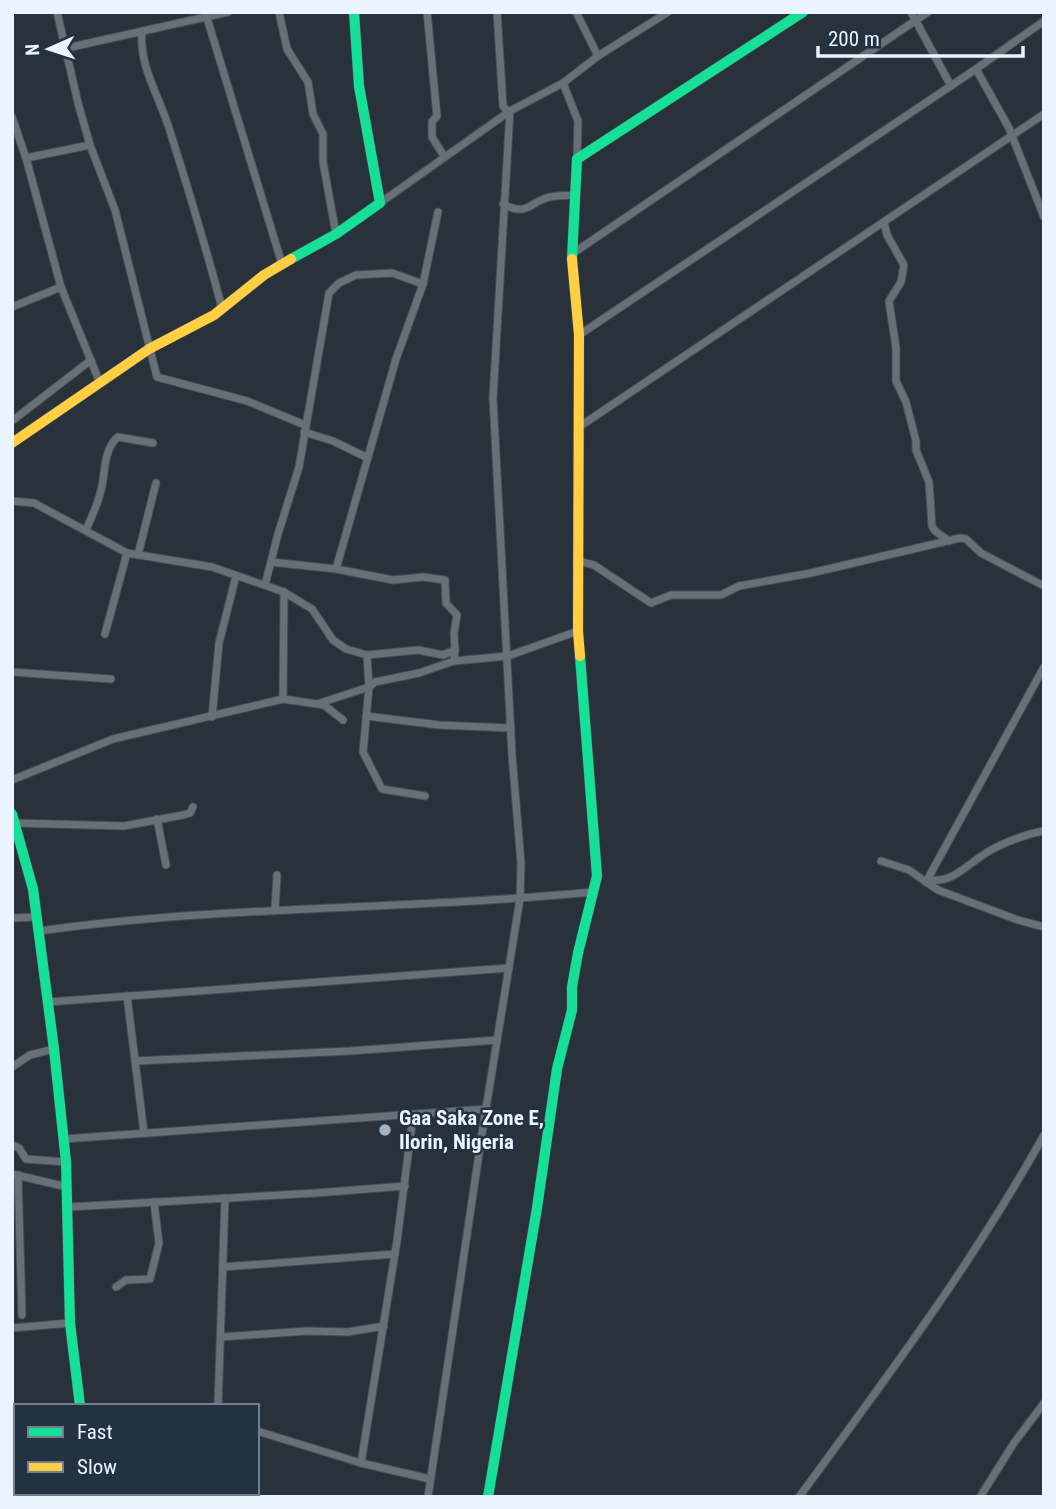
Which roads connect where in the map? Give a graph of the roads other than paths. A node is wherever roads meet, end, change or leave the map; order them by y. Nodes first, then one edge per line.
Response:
1 (57, 12) edge
2 (228, 12) edge
3 (279, 12) edge
4 (354, 12) edge
5 (428, 12) edge
6 (496, 12) edge
7 (576, 12) edge
8 (668, 12) edge
9 (803, 12) edge
10 (911, 12) edge
11 (928, 12) edge
12 (207, 18) junction
13 (916, 20) junction
14 (1044, 21) edge
15 (142, 32) junction
16 (67, 48) junction
17 (598, 56) junction
18 (976, 69) junction
19 (563, 83) junction
20 (951, 86) junction
21 (509, 111) junction
22 (1044, 114) edge
23 (12, 117) edge
24 (1012, 135) junction
25 (90, 145) junction
26 (444, 156) junction
27 (26, 158) junction
28 (577, 159) junction
29 (575, 195) junction
30 (380, 204) junction
31 (503, 204) junction
32 (438, 212) dead end
33 (1044, 217) edge
34 (884, 222) junction
35 (336, 234) junction
36 (572, 254) junction
37 (282, 264) junction
38 (423, 284) junction
39 (61, 287) junction
40 (12, 307) edge
41 (222, 308) junction
42 (579, 335) junction
43 (149, 349) junction
44 (91, 360) junction
45 (100, 383) junction
46 (12, 421) edge
47 (579, 427) junction
48 (304, 428) junction
49 (12, 443) edge
50 (153, 443) dead end
51 (368, 458) junction
52 (156, 483) dead end
53 (12, 501) edge
54 (86, 530) junction
55 (948, 541) junction
56 (128, 553) junction
57 (138, 555) junction
58 (578, 561) junction
59 (271, 562) junction
60 (336, 569) junction
61 (236, 576) junction
62 (265, 585) junction
63 (1044, 586) edge
64 (284, 592) junction
65 (578, 631) junction
66 (105, 634) dead end
67 (454, 650) junction
68 (367, 655) junction
69 (508, 656) junction
70 (454, 661) junction
71 (1044, 667) edge
72 (12, 672) edge
73 (111, 679) dead end
74 (369, 687) junction
75 (283, 699) junction
76 (317, 704) junction
77 (366, 716) junction
78 (212, 717) junction
79 (343, 720) dead end
80 (511, 728) junction
81 (12, 780) edge
82 (425, 796) dead end
83 (193, 807) dead end
84 (14, 819) edge
85 (157, 819) junction
86 (1044, 831) edge
87 (881, 861) dead end
88 (166, 865) dead end
89 (277, 875) dead end
90 (927, 881) junction
91 (593, 892) junction
92 (520, 899) junction
93 (275, 909) junction
94 (37, 916) junction
95 (12, 918) edge
96 (1044, 927) edge
97 (39, 930) junction
98 (509, 968) junction
99 (127, 996) junction
100 (48, 1002) junction
101 (497, 1041) junction
102 (54, 1048) junction
103 (135, 1062) junction
104 (12, 1066) edge
105 (485, 1109) junction
106 (413, 1116) junction
107 (144, 1133) junction
108 (1044, 1135) edge
109 (64, 1139) junction
110 (12, 1145) edge
111 (66, 1162) junction
112 (15, 1175) edge
113 (405, 1186) junction
114 (67, 1187) junction
115 (225, 1198) junction
116 (154, 1202) junction
117 (68, 1207) junction
118 (396, 1254) junction
119 (223, 1267) junction
120 (116, 1287) dead end
121 (22, 1315) dead end
122 (70, 1322) junction
123 (384, 1326) junction
124 (12, 1328) edge
125 (221, 1337) junction
126 (1044, 1403) edge
127 (80, 1404) edge
128 (218, 1404) edge
129 (259, 1432) edge
130 (361, 1462) junction
131 (430, 1479) junction
132 (428, 1497) edge
133 (488, 1497) edge
134 (799, 1497) edge
135 (981, 1497) edge

1 - 16 street
2 - 12 street
3 - 35 street
4 - 30 street
5 - 26 street
6 - 21 street
7 - 17 street
8 - 17 street
9 - 28 street
10 - 13 street
11 - 13 street
12 - 15 street
12 - 37 street
13 - 20 street
13 - 36 street
14 - 18 street
15 - 16 street
15 - 41 street
16 - 25 street
17 - 19 street
18 - 20 street
18 - 24 street
19 - 21 street
19 - 28 street
20 - 42 street
21 - 26 street
21 - 31 street
22 - 24 street
23 - 27 street
24 - 33 street
24 - 34 street
25 - 27 street
25 - 43 street
26 - 30 street
27 - 39 street
28 - 29 street
29 - 31 street
29 - 36 street
30 - 35 street
31 - 69 street
32 - 38 street
34 - 47 street
34 - 55 street
35 - 37 street
36 - 42 street
37 - 41 street
38 - 48 street
38 - 51 street
39 - 40 street
39 - 44 street
41 - 43 street
42 - 47 street
43 - 45 street
43 - 48 street
44 - 45 street
44 - 46 street
45 - 49 street
47 - 58 street
48 - 51 street
48 - 59 street
50 - 54 street
51 - 60 street
52 - 57 street
53 - 54 street
54 - 56 street
55 - 58 street
55 - 63 street
56 - 57 street
56 - 66 street
57 - 61 street
58 - 65 street
59 - 60 street
59 - 62 street
60 - 67 street
61 - 62 street
61 - 78 street
62 - 64 street
64 - 68 street
64 - 75 street
65 - 69 street
65 - 91 street
67 - 68 street
67 - 70 street
68 - 74 street
69 - 70 street
69 - 80 street
70 - 74 street
71 - 90 street
72 - 73 street
74 - 76 street
74 - 77 street
75 - 76 street
75 - 78 street
76 - 79 street
77 - 80 street
77 - 82 street
78 - 81 street
80 - 92 street
83 - 85 street
84 - 85 street
84 - 94 street
85 - 88 street
86 - 90 street
87 - 90 street
89 - 93 street
90 - 96 street
91 - 92 street
91 - 133 street
92 - 93 street
92 - 98 street
93 - 97 street
94 - 95 street
94 - 97 street
97 - 100 street
98 - 99 street
98 - 101 street
99 - 100 street
99 - 103 street
100 - 102 street
101 - 103 street
101 - 105 street
102 - 104 street
102 - 109 street
103 - 107 street
105 - 106 street
105 - 131 street
106 - 107 street
106 - 113 street
107 - 109 street
108 - 134 street
109 - 111 street
110 - 111 street
111 - 114 street
112 - 114 street
112 - 121 street
113 - 115 street
113 - 118 street
114 - 117 street
115 - 116 street
115 - 119 street
116 - 117 street
116 - 120 street
117 - 122 street
118 - 119 street
118 - 123 street
119 - 125 street
122 - 124 street
122 - 127 street
123 - 125 street
123 - 130 street
125 - 128 street
126 - 135 street
129 - 130 street
130 - 131 street
131 - 132 street

